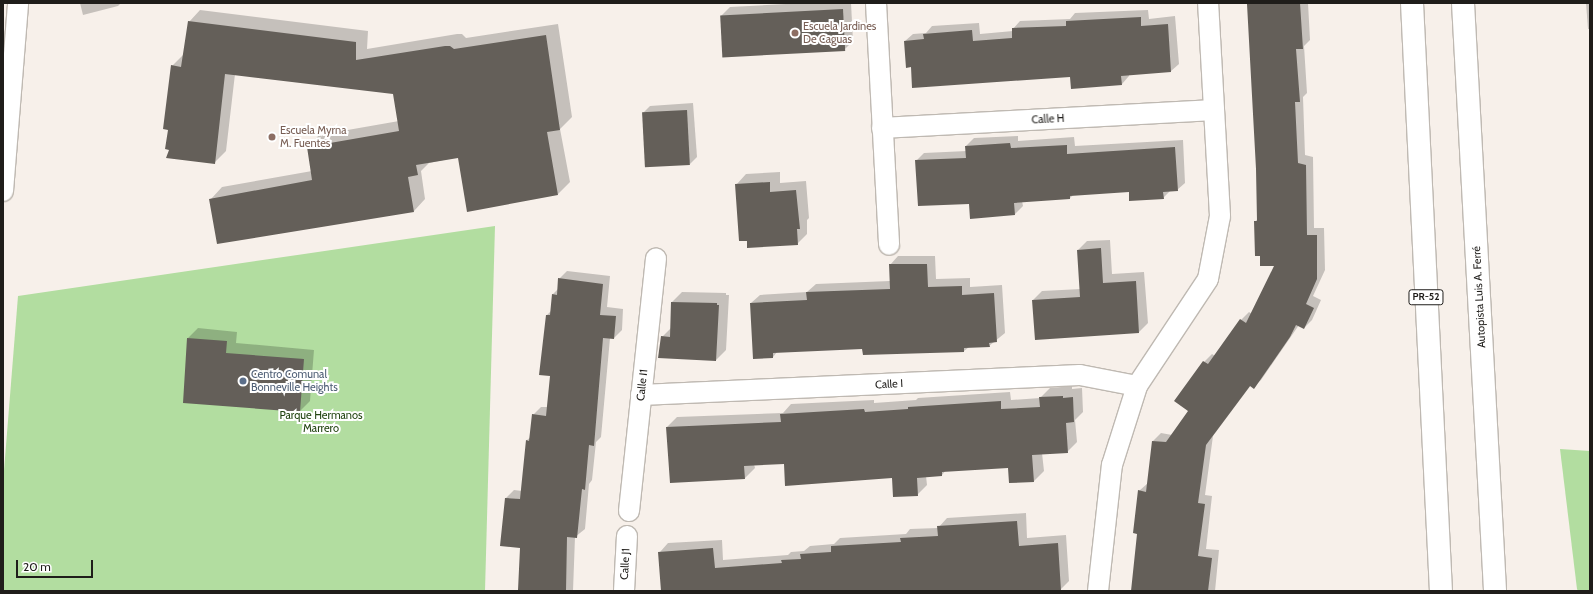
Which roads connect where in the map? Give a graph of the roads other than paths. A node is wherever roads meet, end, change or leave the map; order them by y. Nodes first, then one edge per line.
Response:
1 (18, 3) edge
2 (876, 3) edge
3 (1208, 3) edge
4 (1412, 3) edge
5 (1463, 3) edge
6 (1214, 110) junction
7 (882, 128) junction
8 (3, 192) edge
9 (889, 245) dead end
10 (656, 258) dead end
11 (1137, 386) junction
12 (641, 395) junction
13 (629, 511) dead end
14 (627, 536) dead end
15 (624, 591) edge
16 (1098, 591) edge
17 (1441, 591) edge
18 (1495, 591) edge

1 - 8 street
2 - 7 street
3 - 6 street
4 - 17 highway, PR-52
5 - 18 highway, Autopista Luis A. Ferré
6 - 7 street, Calle H
6 - 11 street
7 - 9 street
10 - 12 street, Calle I1
11 - 12 street, Calle I
11 - 16 street
12 - 13 street, Calle I1
14 - 15 street, Calle J1

